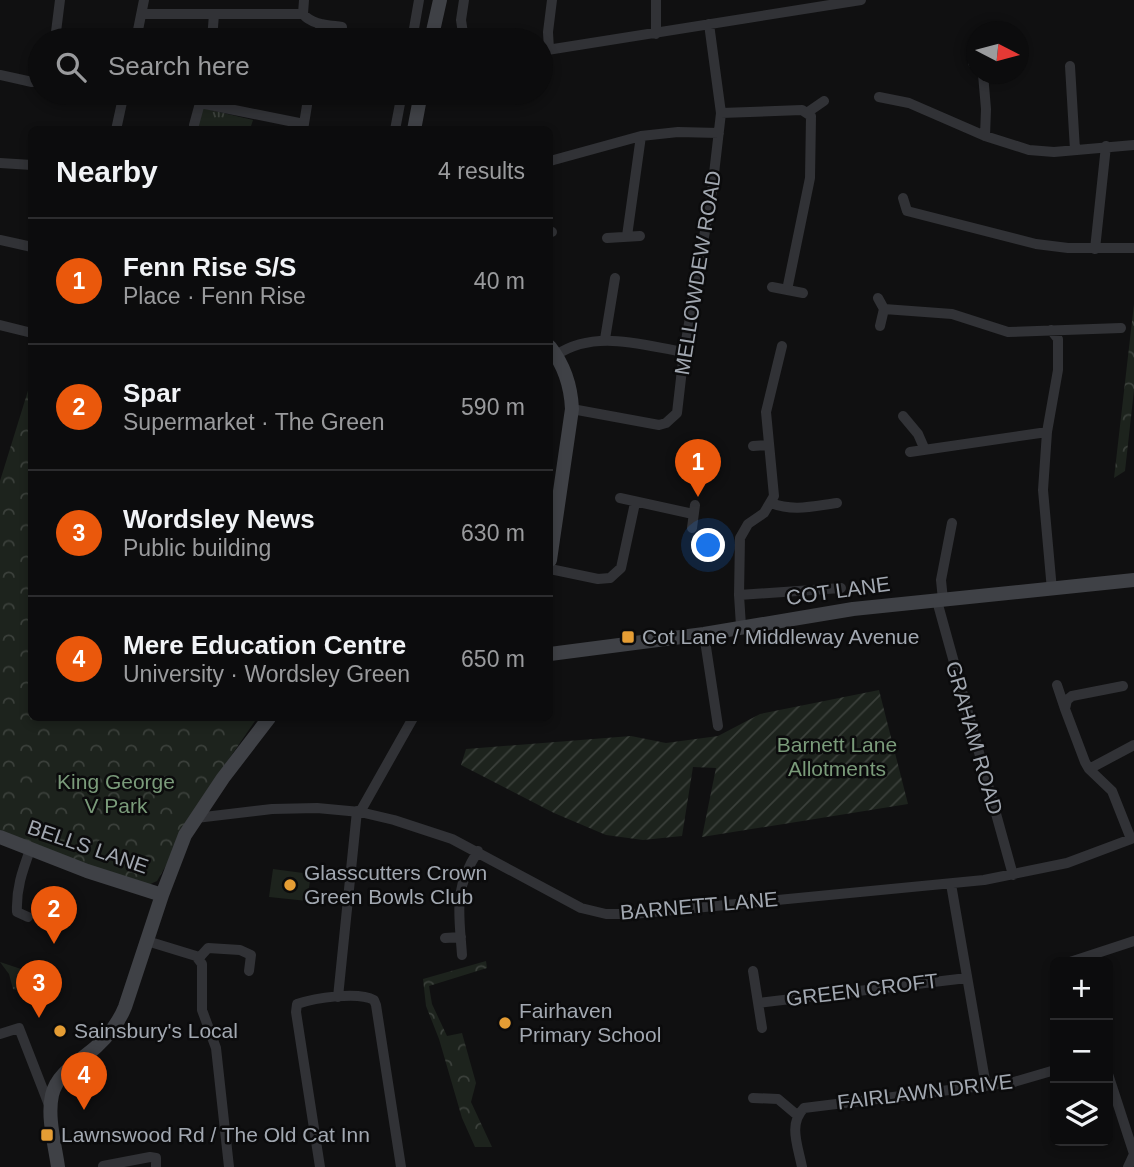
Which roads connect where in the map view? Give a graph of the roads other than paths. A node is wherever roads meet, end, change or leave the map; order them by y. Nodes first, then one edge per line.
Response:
1 (60, 0) edge
2 (144, 0) edge
3 (304, 0) edge
4 (419, 0) edge
5 (440, 0) edge
6 (464, 0) edge
7 (552, 0) edge
8 (656, 0) edge
9 (780, 0) edge
10 (861, 0) edge
11 (142, 14) junction
12 (214, 14) junction
13 (303, 14) junction
14 (780, 14) junction
15 (709, 23) junction
16 (321, 24) junction
17 (342, 27) dead end
18 (56, 28) edge
19 (139, 28) edge
20 (213, 28) edge
21 (320, 28) edge
22 (414, 28) edge
23 (434, 28) edge
24 (462, 28) edge
25 (548, 28) edge
26 (656, 34) junction
27 (553, 49) edge
28 (1070, 64) dead end
29 (0, 75) edge
30 (28, 81) edge
31 (983, 84) edge
32 (879, 97) dead end
33 (824, 101) dead end
34 (121, 105) edge
35 (199, 105) edge
36 (226, 105) edge
37 (307, 105) edge
38 (400, 105) edge
39 (419, 105) edge
40 (808, 112) junction
41 (721, 113) junction
42 (194, 125) dead end
43 (117, 126) edge
44 (299, 126) edge
45 (303, 126) edge
46 (396, 126) edge
47 (415, 126) edge
48 (719, 133) junction
49 (641, 136) junction
50 (985, 136) junction
51 (1134, 145) edge
52 (1106, 146) junction
53 (1075, 150) junction
54 (553, 160) edge
55 (0, 163) edge
56 (28, 165) edge
57 (903, 198) dead end
58 (627, 236) junction
59 (640, 236) dead end
60 (607, 238) dead end
61 (0, 240) edge
62 (28, 246) edge
63 (1134, 248) edge
64 (1096, 249) junction
65 (615, 278) dead end
66 (600, 288) dead end
67 (772, 288) dead end
68 (787, 289) junction
69 (612, 290) junction
70 (803, 293) dead end
71 (878, 298) dead end
72 (884, 309) junction
73 (0, 325) edge
74 (880, 326) dead end
75 (1121, 328) dead end
76 (1051, 330) junction
77 (28, 331) edge
78 (605, 339) junction
79 (782, 346) dead end
80 (553, 351) edge
81 (684, 352) junction
82 (572, 409) junction
83 (903, 416) dead end
84 (1047, 432) junction
85 (768, 444) junction
86 (753, 446) dead end
87 (925, 450) junction
88 (910, 452) dead end
89 (555, 491) edge
90 (620, 498) dead end
91 (635, 503) junction
92 (771, 503) junction
93 (837, 503) dead end
94 (553, 519) edge
95 (952, 523) dead end
96 (692, 528) dead end
97 (553, 570) edge
98 (1134, 580) edge
99 (841, 588) dead end
100 (1052, 590) junction
101 (739, 595) junction
102 (940, 600) junction
103 (741, 626) junction
104 (704, 634) junction
105 (553, 654) edge
106 (1057, 685) dead end
107 (1123, 686) dead end
108 (1065, 709) junction
109 (267, 721) edge
110 (411, 721) edge
111 (718, 726) dead end
112 (1134, 745) edge
113 (1089, 769) junction
114 (358, 812) junction
115 (196, 818) junction
116 (0, 837) edge
117 (1133, 839) edge
118 (30, 850) junction
119 (478, 851) junction
120 (1013, 875) junction
121 (951, 884) junction
122 (162, 895) junction
123 (28, 917) dead end
124 (461, 937) junction
125 (445, 938) dead end
126 (148, 941) junction
127 (1134, 941) edge
128 (462, 955) dead end
129 (1085, 957) edge
130 (200, 958) junction
131 (249, 971) dead end
132 (753, 971) dead end
133 (967, 978) junction
134 (338, 997) junction
135 (758, 1003) junction
136 (762, 1028) dead end
137 (0, 1034) edge
138 (1050, 1071) edge
139 (1111, 1083) edge
140 (776, 1086) dead end
141 (986, 1086) junction
142 (753, 1098) dead end
143 (778, 1100) junction
144 (51, 1110) junction
145 (797, 1115) junction
146 (1130, 1164) edge
147 (103, 1166) edge
148 (58, 1167) edge
149 (156, 1167) edge
150 (229, 1167) edge
151 (320, 1167) edge
152 (401, 1167) edge
153 (802, 1167) edge

1 - 18 street
2 - 11 street
3 - 13 street
4 - 22 street
5 - 23 street
6 - 24 street
7 - 25 street
8 - 26 street
9 - 14 street
10 - 14 street
11 - 12 street
11 - 19 street
12 - 13 street
12 - 20 street
13 - 16 street
14 - 15 street
15 - 26 street
15 - 41 street, MELLOWDEW ROAD
16 - 17 street
16 - 21 street
26 - 27 street
28 - 53 street
29 - 30 street
31 - 50 street
32 - 50 street
33 - 40 street
34 - 43 street
35 - 42 street
36 - 44 street
37 - 45 street
38 - 46 street
39 - 47 street
40 - 41 street
40 - 68 street
41 - 48 street, MELLOWDEW ROAD
48 - 49 street
48 - 81 street, MELLOWDEW ROAD
49 - 54 street
49 - 58 street
50 - 53 street
51 - 52 street
52 - 53 street
52 - 64 street
55 - 56 street
57 - 64 street
58 - 59 street
58 - 60 street
61 - 62 street
63 - 64 street
65 - 69 street
66 - 69 street
67 - 68 street
68 - 70 street
69 - 78 street
71 - 72 street
72 - 74 street
72 - 76 street
73 - 77 street
75 - 76 street
76 - 84 street
78 - 80 street
78 - 81 street
79 - 85 street
80 - 82 street
81 - 82 street, MELLOWDEW ROAD
82 - 89 street
83 - 87 street
84 - 87 street
84 - 100 street
85 - 86 street
85 - 92 street
87 - 88 street
89 - 94 street
90 - 91 street
91 - 96 street
91 - 97 street
92 - 93 street
92 - 101 street
95 - 102 street, GRAHAM ROAD
98 - 100 street, COT LANE
99 - 101 street
100 - 102 street, COT LANE
101 - 103 street
102 - 103 street, COT LANE
102 - 120 street, GRAHAM ROAD
103 - 104 street, COT LANE
104 - 105 street, COT LANE
104 - 111 street
106 - 108 street
107 - 108 street
108 - 113 street
109 - 115 street
110 - 114 street
112 - 113 street
113 - 117 street
114 - 115 street, BARNETT LANE
114 - 119 street, BARNETT LANE
114 - 134 street
115 - 122 street
116 - 118 street, BELLS LANE
117 - 120 street, BARNETT LANE
118 - 122 street, BELLS LANE
118 - 123 street
119 - 121 street, BARNETT LANE
119 - 124 street
120 - 121 street, BARNETT LANE
121 - 133 street
122 - 126 street
124 - 125 street
124 - 128 street
126 - 130 street
126 - 144 street
127 - 129 street
130 - 131 street
130 - 150 street
132 - 135 street, GREEN CROFT
133 - 135 street, GREEN CROFT
133 - 141 street
134 - 151 street
134 - 152 street
135 - 136 street, GREEN CROFT
137 - 144 street
138 - 141 street, FAIRLAWN DRIVE
139 - 146 street
140 - 143 street
141 - 145 street, FAIRLAWN DRIVE
142 - 143 street
143 - 145 street
144 - 148 street
145 - 153 street
147 - 149 street

